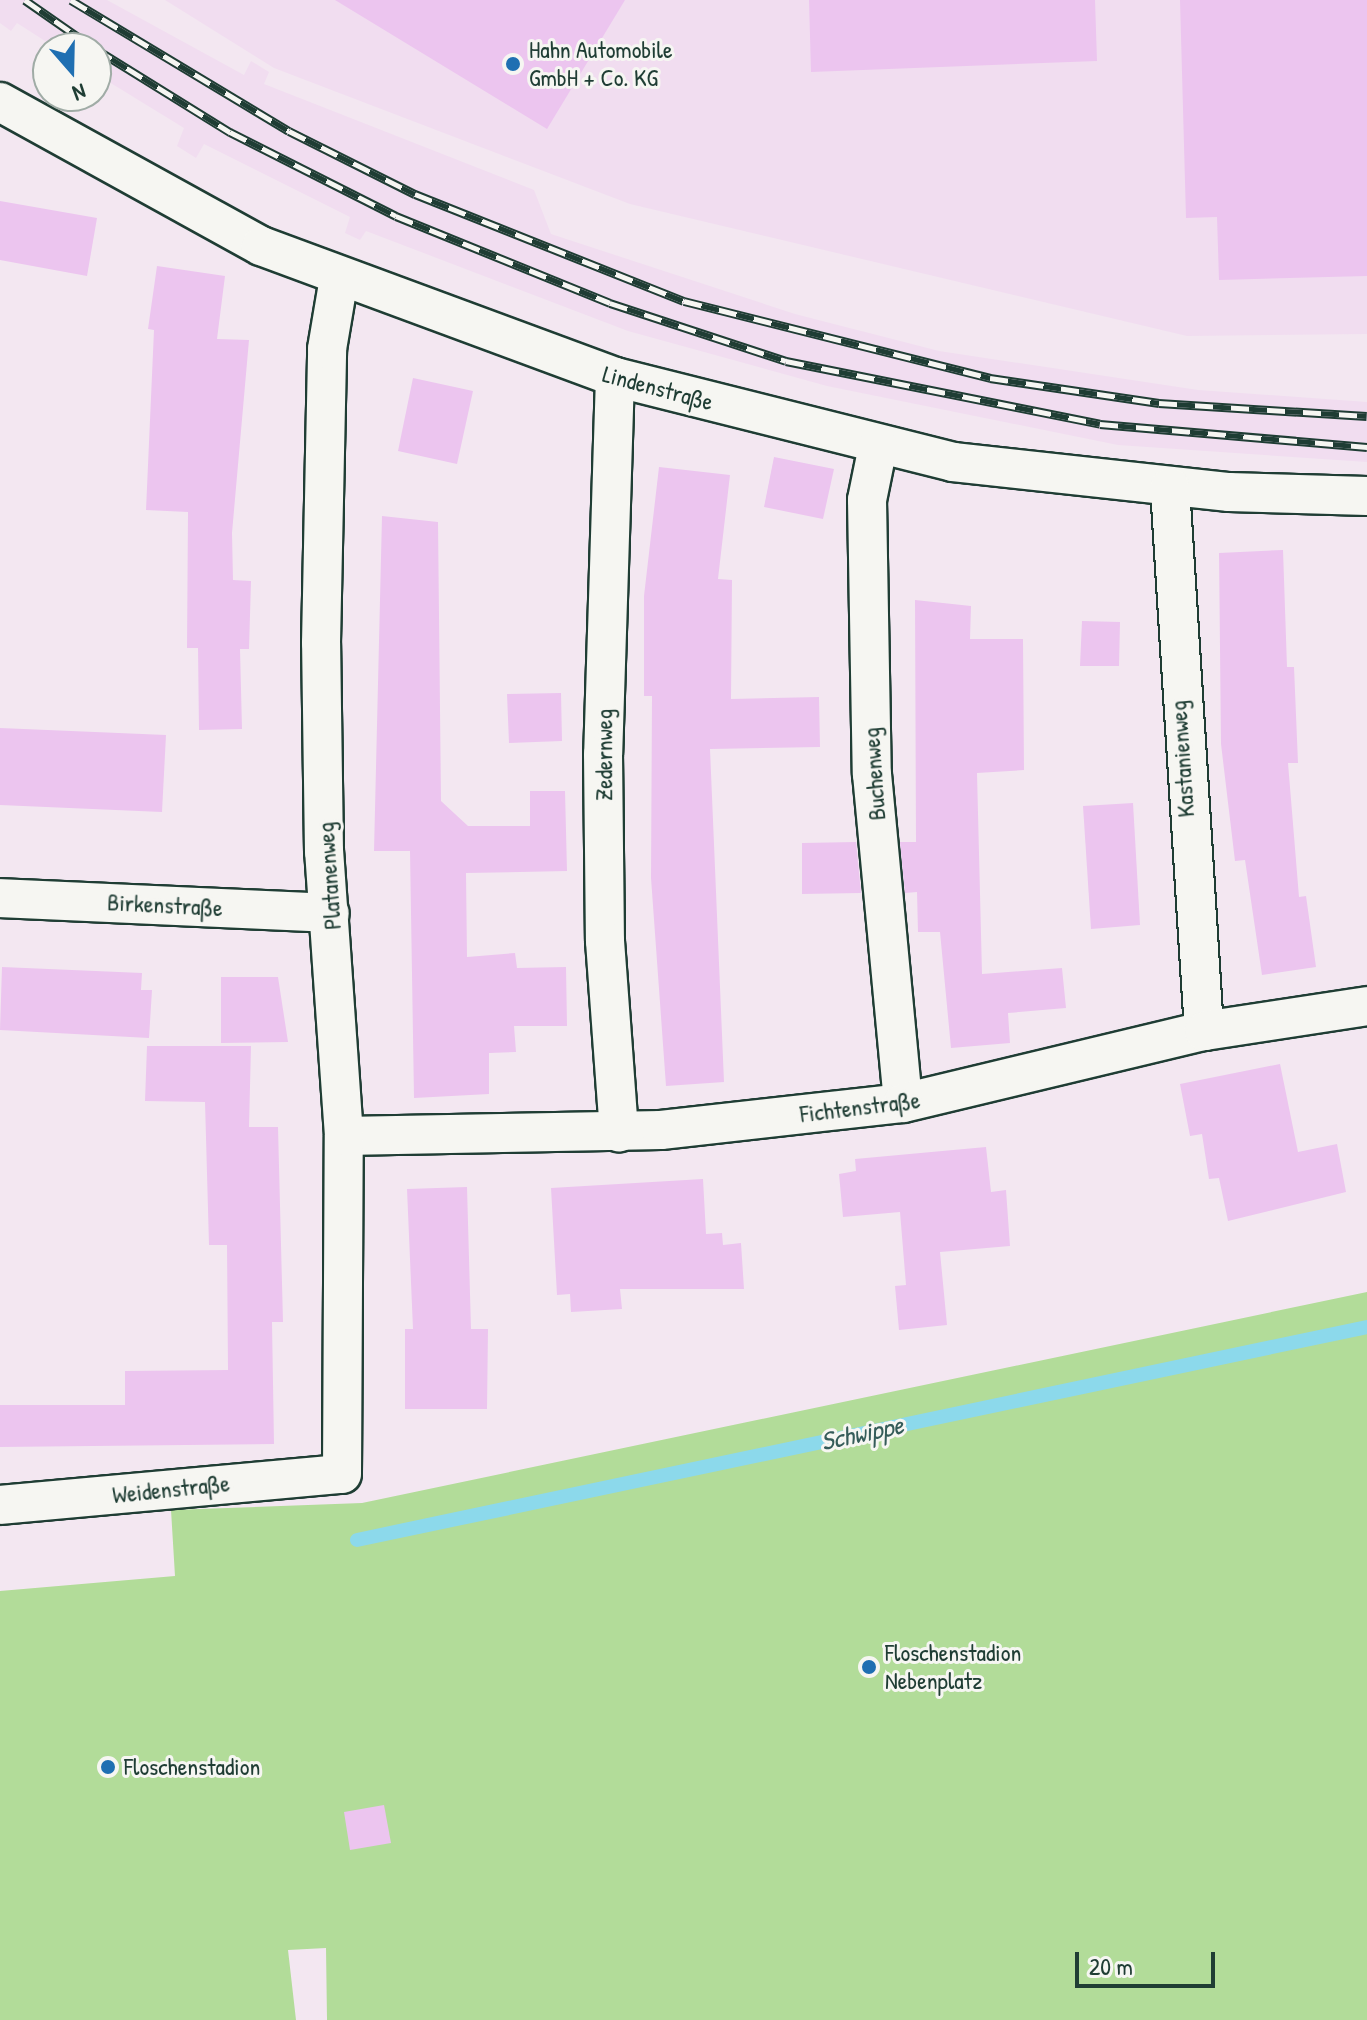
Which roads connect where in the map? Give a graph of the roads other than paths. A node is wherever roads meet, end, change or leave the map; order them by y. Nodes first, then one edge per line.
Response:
1 (0, 102) edge
2 (339, 278) junction
3 (615, 377) junction
4 (878, 446) junction
5 (1170, 487) junction
6 (1367, 496) edge
7 (0, 898) edge
8 (330, 913) junction
9 (1367, 1006) edge
10 (1204, 1031) junction
11 (903, 1103) junction
12 (619, 1132) junction
13 (344, 1136) junction
14 (342, 1474) joint
15 (0, 1505) edge

1 - 2 street, Lindenstraße
2 - 3 street, Lindenstraße
2 - 8 street, Platanenweg
3 - 4 street, Lindenstraße
3 - 12 street, Zedernweg
4 - 5 street, Lindenstraße
4 - 11 street, Buchenweg
5 - 6 street, Lindenstraße
5 - 10 street, Kastanienweg
7 - 8 street, Birkenstraße
8 - 13 street, Platanenweg
9 - 10 street, Fichtenstraße
10 - 11 street, Fichtenstraße
11 - 12 street, Fichtenstraße
12 - 13 street, Fichtenstraße
13 - 14 street, Platanenweg
14 - 15 street, Weidenstraße

